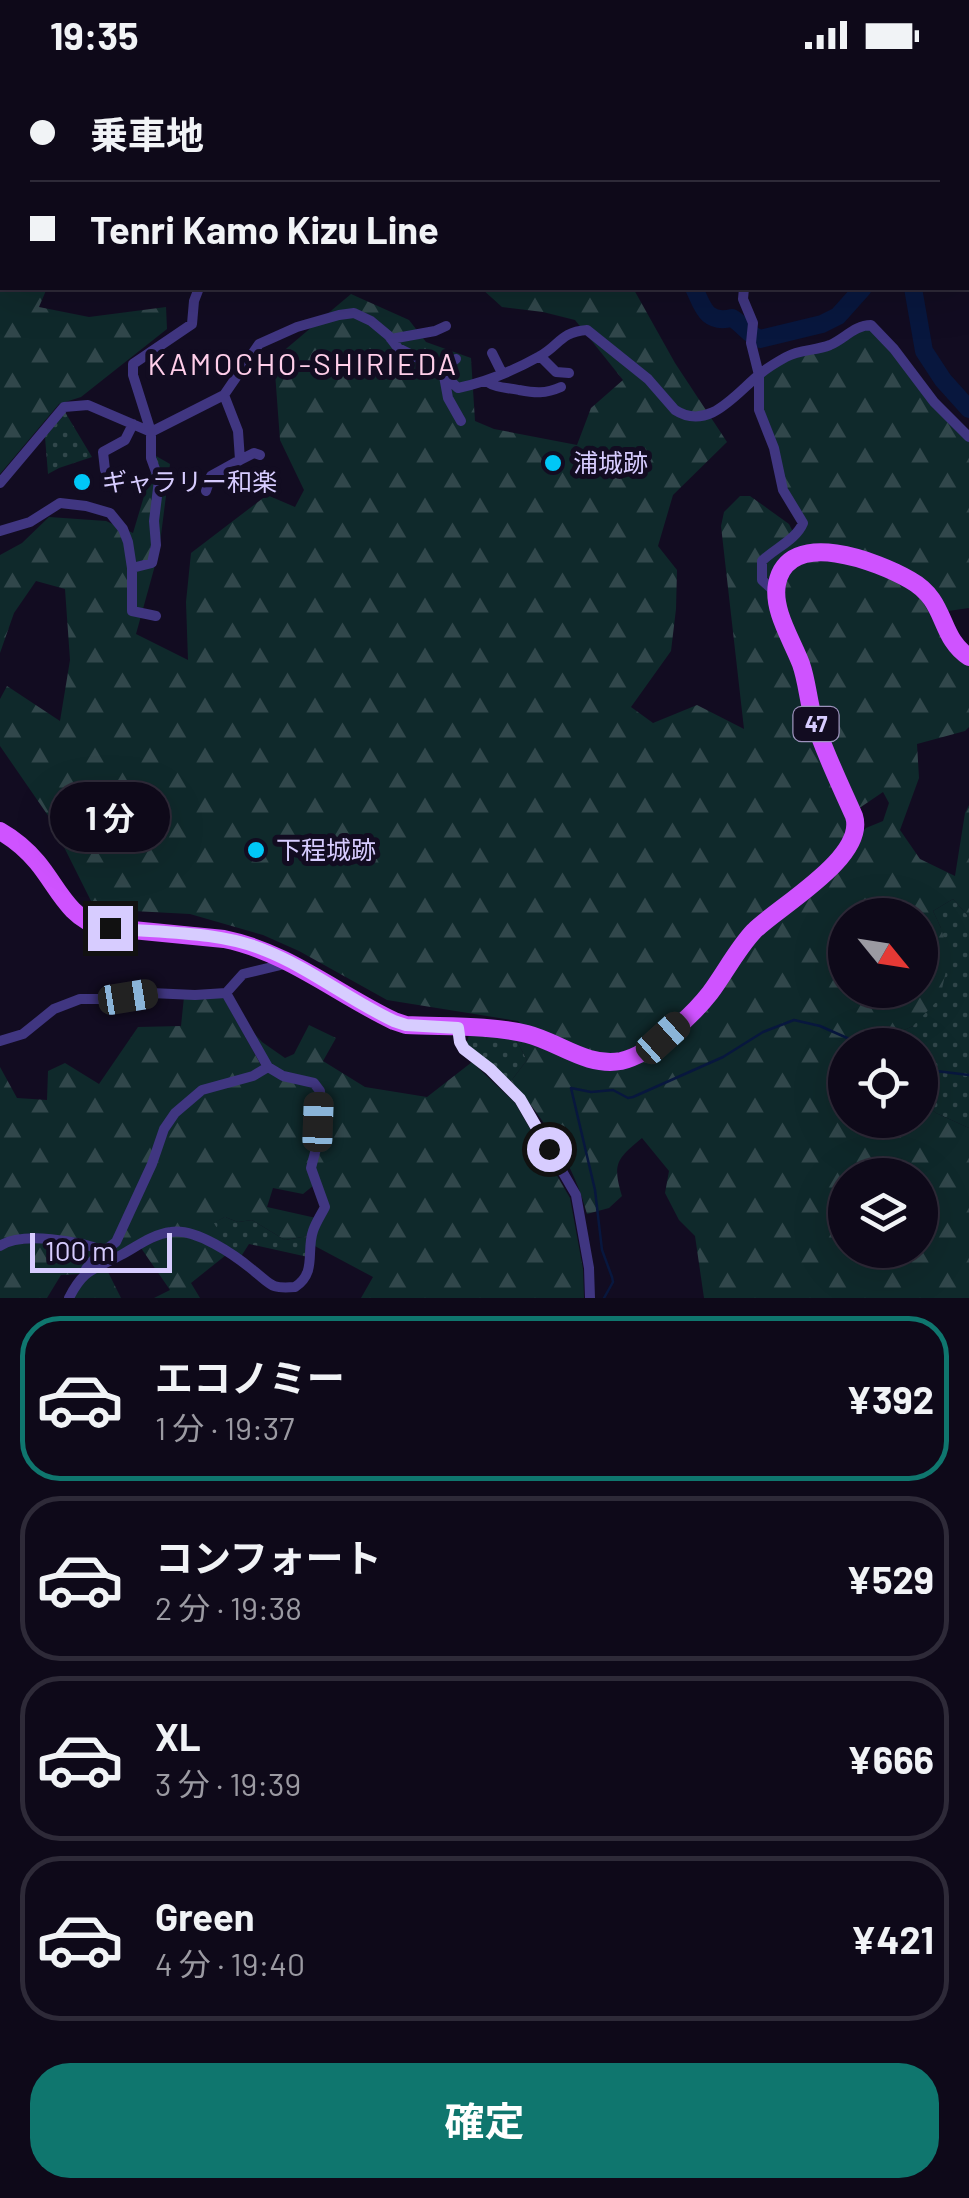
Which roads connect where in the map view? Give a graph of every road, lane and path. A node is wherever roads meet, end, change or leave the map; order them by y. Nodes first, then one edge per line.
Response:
1 (198, 290) edge
2 (744, 290) edge
3 (446, 326) dead end
4 (391, 339) junction
5 (492, 353) dead end
6 (540, 356) junction
7 (456, 358) dead end
8 (569, 372) dead end
9 (441, 373) junction
10 (502, 373) junction
11 (759, 375) junction
12 (486, 381) junction
13 (561, 387) dead end
14 (224, 396) junction
15 (461, 421) dead end
16 (133, 424) junction
17 (152, 432) junction
18 (969, 436) edge
19 (260, 455) dead end
20 (240, 460) junction
21 (106, 470) dead end
22 (0, 483) edge
23 (206, 490) dead end
24 (0, 531) edge
25 (132, 568) junction
26 (776, 593) junction
27 (156, 616) dead end
28 (969, 657) edge
29 (0, 831) edge
30 (290, 962) junction
31 (226, 992) junction
32 (458, 1028) junction
33 (0, 1041) edge
34 (268, 1067) junction
35 (0, 1246) edge
36 (104, 1251) junction
37 (84, 1274) junction
38 (69, 1298) edge
39 (590, 1298) edge

1 - 17 street
2 - 11 street
3 - 4 street
4 - 9 street
4 - 14 street
5 - 10 street
6 - 8 street
6 - 10 street
6 - 11 street
7 - 9 street
9 - 12 street
9 - 15 street
10 - 12 street
11 - 18 street
11 - 26 street
12 - 13 street
14 - 17 street
14 - 20 street
16 - 17 street
16 - 21 street
16 - 22 street
17 - 25 street
19 - 20 street
20 - 23 street
24 - 25 street
25 - 27 street
26 - 28 main road
26 - 32 main road, 47
29 - 30 main road, 47
30 - 31 street
30 - 32 main road, 47
31 - 33 street
31 - 34 street
32 - 39 street
34 - 36 street
34 - 37 street
35 - 36 street
36 - 37 street
37 - 38 street

